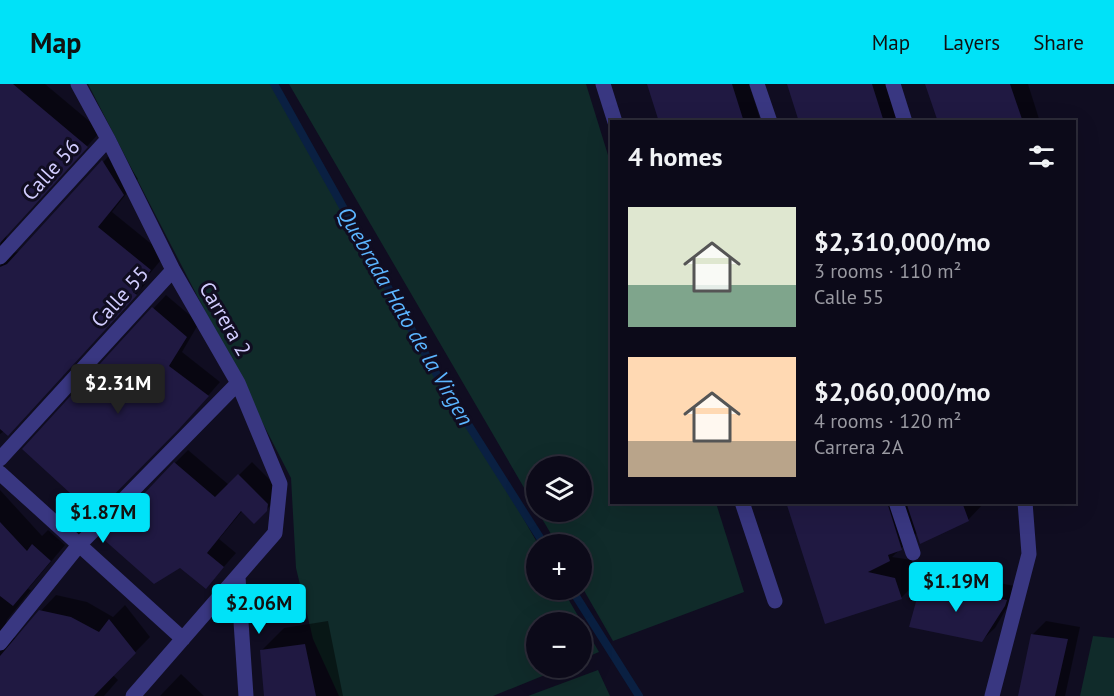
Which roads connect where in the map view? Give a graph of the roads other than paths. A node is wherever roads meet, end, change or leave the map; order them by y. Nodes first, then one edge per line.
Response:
1 (78, 84) edge
2 (603, 84) edge
3 (757, 84) edge
4 (893, 84) edge
5 (614, 120) edge
6 (769, 120) edge
7 (904, 120) edge
8 (108, 139) junction
9 (0, 256) edge
10 (173, 270) junction
11 (238, 383) junction
12 (0, 459) edge
13 (0, 473) edge
14 (743, 504) edge
15 (897, 504) edge
16 (1025, 504) edge
17 (79, 545) junction
18 (913, 553) dead end
19 (238, 577) junction
20 (775, 602) dead end
21 (183, 639) junction
22 (0, 643) edge
23 (133, 696) edge
24 (246, 696) edge
25 (992, 696) edge

1 - 8 street, Carrera 2
2 - 5 street
3 - 6 street
4 - 7 street
8 - 9 street, Calle 56
8 - 10 street, Carrera 2
10 - 11 street, Carrera 2
10 - 12 street, Calle 55
11 - 17 street
11 - 19 street, Carrera 2
13 - 17 street
14 - 20 street
15 - 18 street
16 - 25 street
17 - 21 street
17 - 22 street
19 - 21 street, Carrera 2
19 - 24 street
21 - 23 street, Carrera 2

